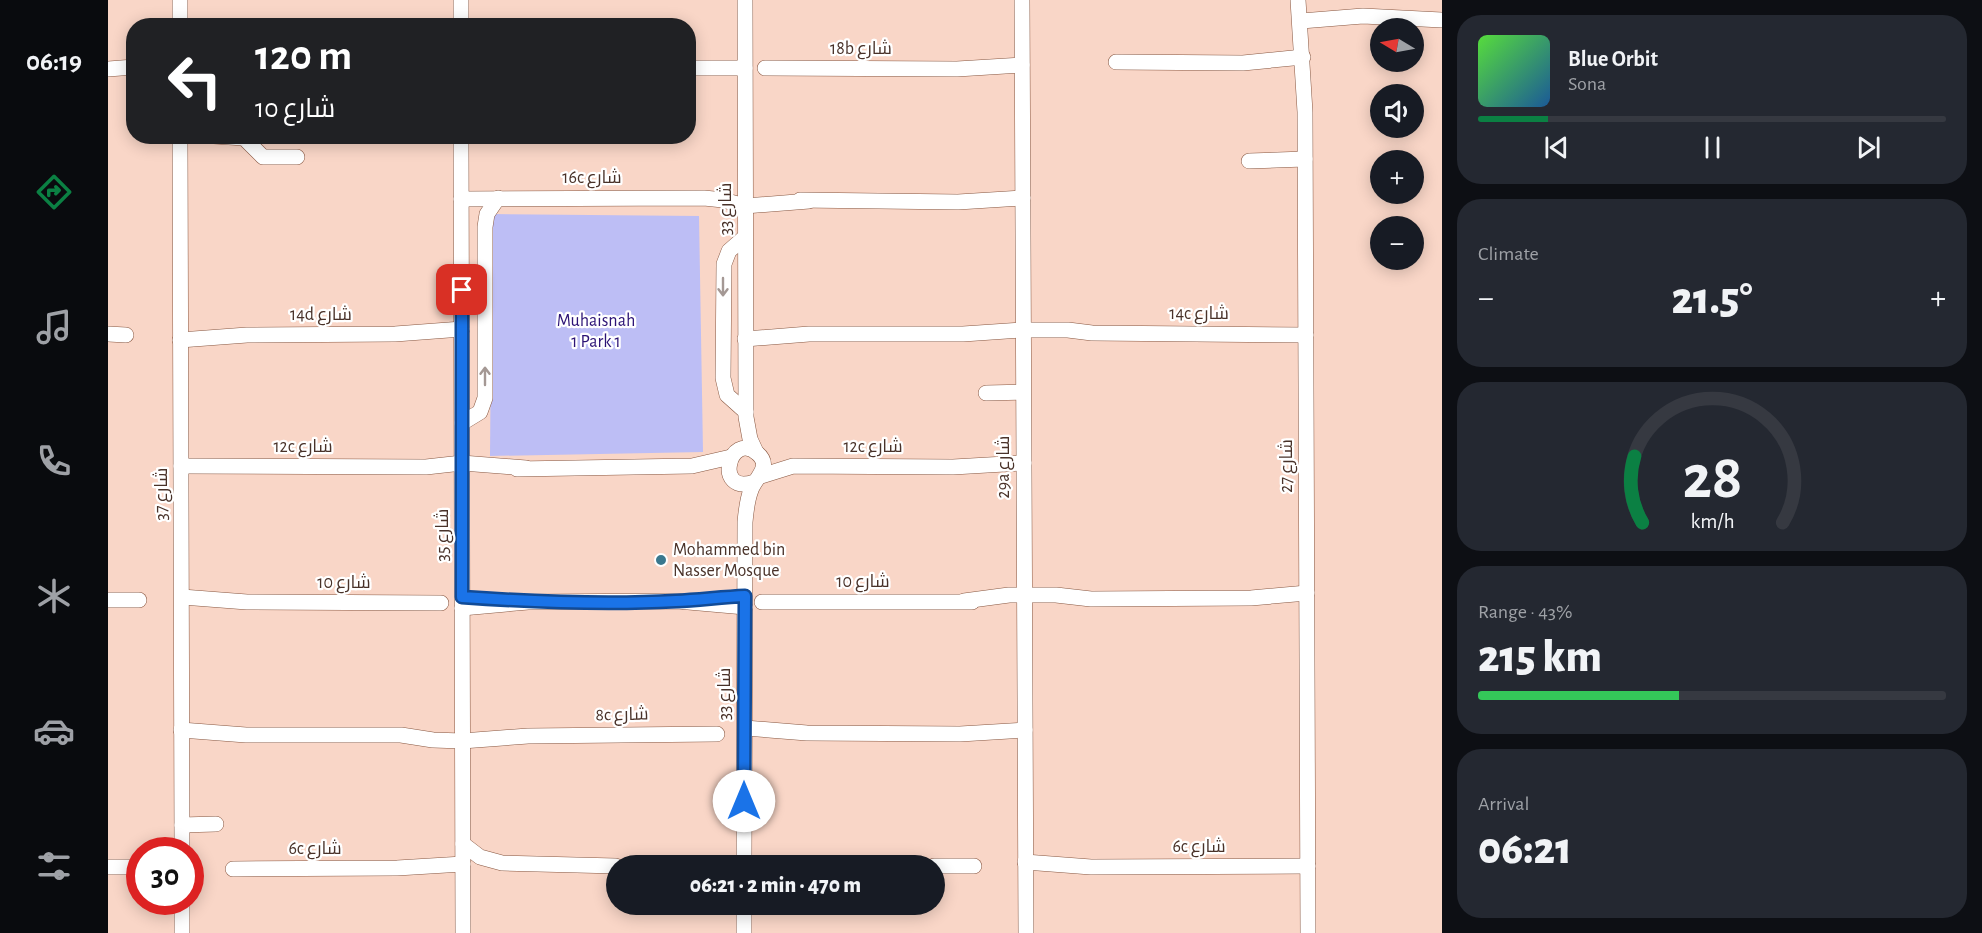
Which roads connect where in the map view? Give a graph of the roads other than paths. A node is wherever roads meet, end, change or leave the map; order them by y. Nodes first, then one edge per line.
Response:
1 (180, 0) edge
2 (461, 0) edge
3 (745, 0) edge
4 (1022, 0) edge
5 (1299, 10) edge
6 (180, 18) edge
7 (461, 18) edge
8 (1442, 20) edge
9 (1116, 62) dead end
10 (1304, 63) junction
11 (126, 68) edge
12 (696, 68) edge
13 (745, 68) junction
14 (765, 68) dead end
15 (111, 69) edge
16 (1022, 70) junction
17 (126, 71) edge
18 (180, 144) edge
19 (250, 144) edge
20 (461, 144) edge
21 (297, 157) dead end
22 (1305, 159) junction
23 (1249, 161) dead end
24 (498, 198) junction
25 (461, 199) junction
26 (745, 201) junction
27 (1023, 203) junction
28 (745, 237) junction
29 (462, 251) junction
30 (485, 259) junction
31 (108, 334) edge
32 (180, 334) junction
33 (745, 334) junction
34 (1306, 334) junction
35 (126, 335) dead end
36 (462, 335) junction
37 (1023, 335) junction
38 (1023, 392) junction
39 (986, 393) dead end
40 (746, 415) junction
41 (462, 423) junction
42 (733, 454) junction
43 (758, 454) junction
44 (181, 466) junction
45 (692, 466) junction
46 (793, 466) junction
47 (462, 468) junction
48 (1024, 469) junction
49 (734, 479) junction
50 (757, 479) junction
51 (745, 522) junction
52 (1307, 599) junction
53 (108, 600) edge
54 (139, 600) dead end
55 (745, 601) junction
56 (1024, 601) junction
57 (182, 602) junction
58 (462, 602) junction
59 (762, 602) dead end
60 (441, 603) dead end
61 (744, 733) junction
62 (717, 734) dead end
63 (181, 735) junction
64 (462, 736) junction
65 (1025, 736) junction
66 (216, 824) dead end
67 (182, 825) junction
68 (182, 837) edge
69 (463, 844) junction
70 (744, 855) edge
71 (606, 866) edge
72 (945, 866) edge
73 (974, 866) dead end
74 (1308, 866) junction
75 (108, 867) edge
76 (126, 867) edge
77 (1025, 867) junction
78 (233, 869) dead end
79 (463, 869) junction
80 (183, 915) edge
81 (744, 915) edge
82 (182, 933) edge
83 (463, 933) edge
84 (744, 933) edge
85 (1026, 933) edge
86 (1308, 933) edge

1 - 6 street
2 - 7 street
3 - 13 street, شارع 33
4 - 16 street, 29a شارع
5 - 8 street
5 - 10 street, شارع 27
9 - 10 street
10 - 22 street, شارع 27
11 - 15 street
12 - 13 street
13 - 26 street, شارع 33
14 - 16 street, 18b شارع
15 - 17 street
16 - 27 street, 29a شارع
18 - 32 street, شارع 37
19 - 21 street
20 - 25 street, شارع 35
22 - 23 street
22 - 34 street, شارع 27
24 - 25 street, 16c شارع
24 - 26 street, 16c شارع
24 - 30 street
25 - 29 street, شارع 35
26 - 27 street, 16c شارع
26 - 28 street, شارع 33
27 - 37 street, 29a شارع
28 - 33 street, شارع 33
28 -> 40 street
29 - 30 street
29 - 36 street, شارع 35
41 -> 30 street
31 - 35 street
32 - 36 street, 14d شارع
32 - 44 street, شارع 37
33 - 37 street, 14c شارع
33 - 40 street, شارع 33
34 - 37 street, 14c شارع
34 - 52 street, شارع 27
36 - 41 street, شارع 35
37 - 38 street, 29a شارع
38 - 39 street
38 - 48 street, 29a شارع
40 - 42 street, شارع 33
40 - 43 street, شارع 33
41 - 47 street, شارع 35
42 - 43 street
42 - 45 street, 12c شارع
42 - 49 street
43 - 46 street, 12c شارع
43 - 50 street
44 - 47 street, 12c شارع
44 - 57 street, شارع 37
45 - 47 street, 12c شارع
45 - 49 street, 12c شارع
46 - 48 street, 12c شارع
46 - 50 street, 12c شارع
47 - 58 street, شارع 35
48 - 56 street, 29a شارع
49 - 50 street
49 - 51 street, شارع 33
50 - 51 street, شارع 33
51 - 55 street, شارع 33
52 - 56 street, شارع 10
52 - 74 street, شارع 27
53 - 54 street
55 - 58 street
55 - 61 street, شارع 33
56 - 59 street, شارع 10
56 - 65 street, 29a شارع
57 - 60 street, شارع 10
57 - 63 street, شارع 37
58 - 64 street, شارع 35
61 - 65 street
61 - 70 street, شارع 33
62 - 64 street, 8c شارع
63 - 64 street, 8c شارع
63 - 67 street, شارع 37
64 - 69 street, شارع 35
65 - 77 street, 29a شارع
66 - 67 street
67 - 68 street, شارع 37
69 - 71 street
69 - 79 street, شارع 35
72 - 73 street
74 - 77 street, 6c شارع
74 - 86 street, شارع 27
75 - 76 street
77 - 85 street, 29a شارع
78 - 79 street, 6c شارع
79 - 83 street, شارع 35
80 - 82 street
81 - 84 street

